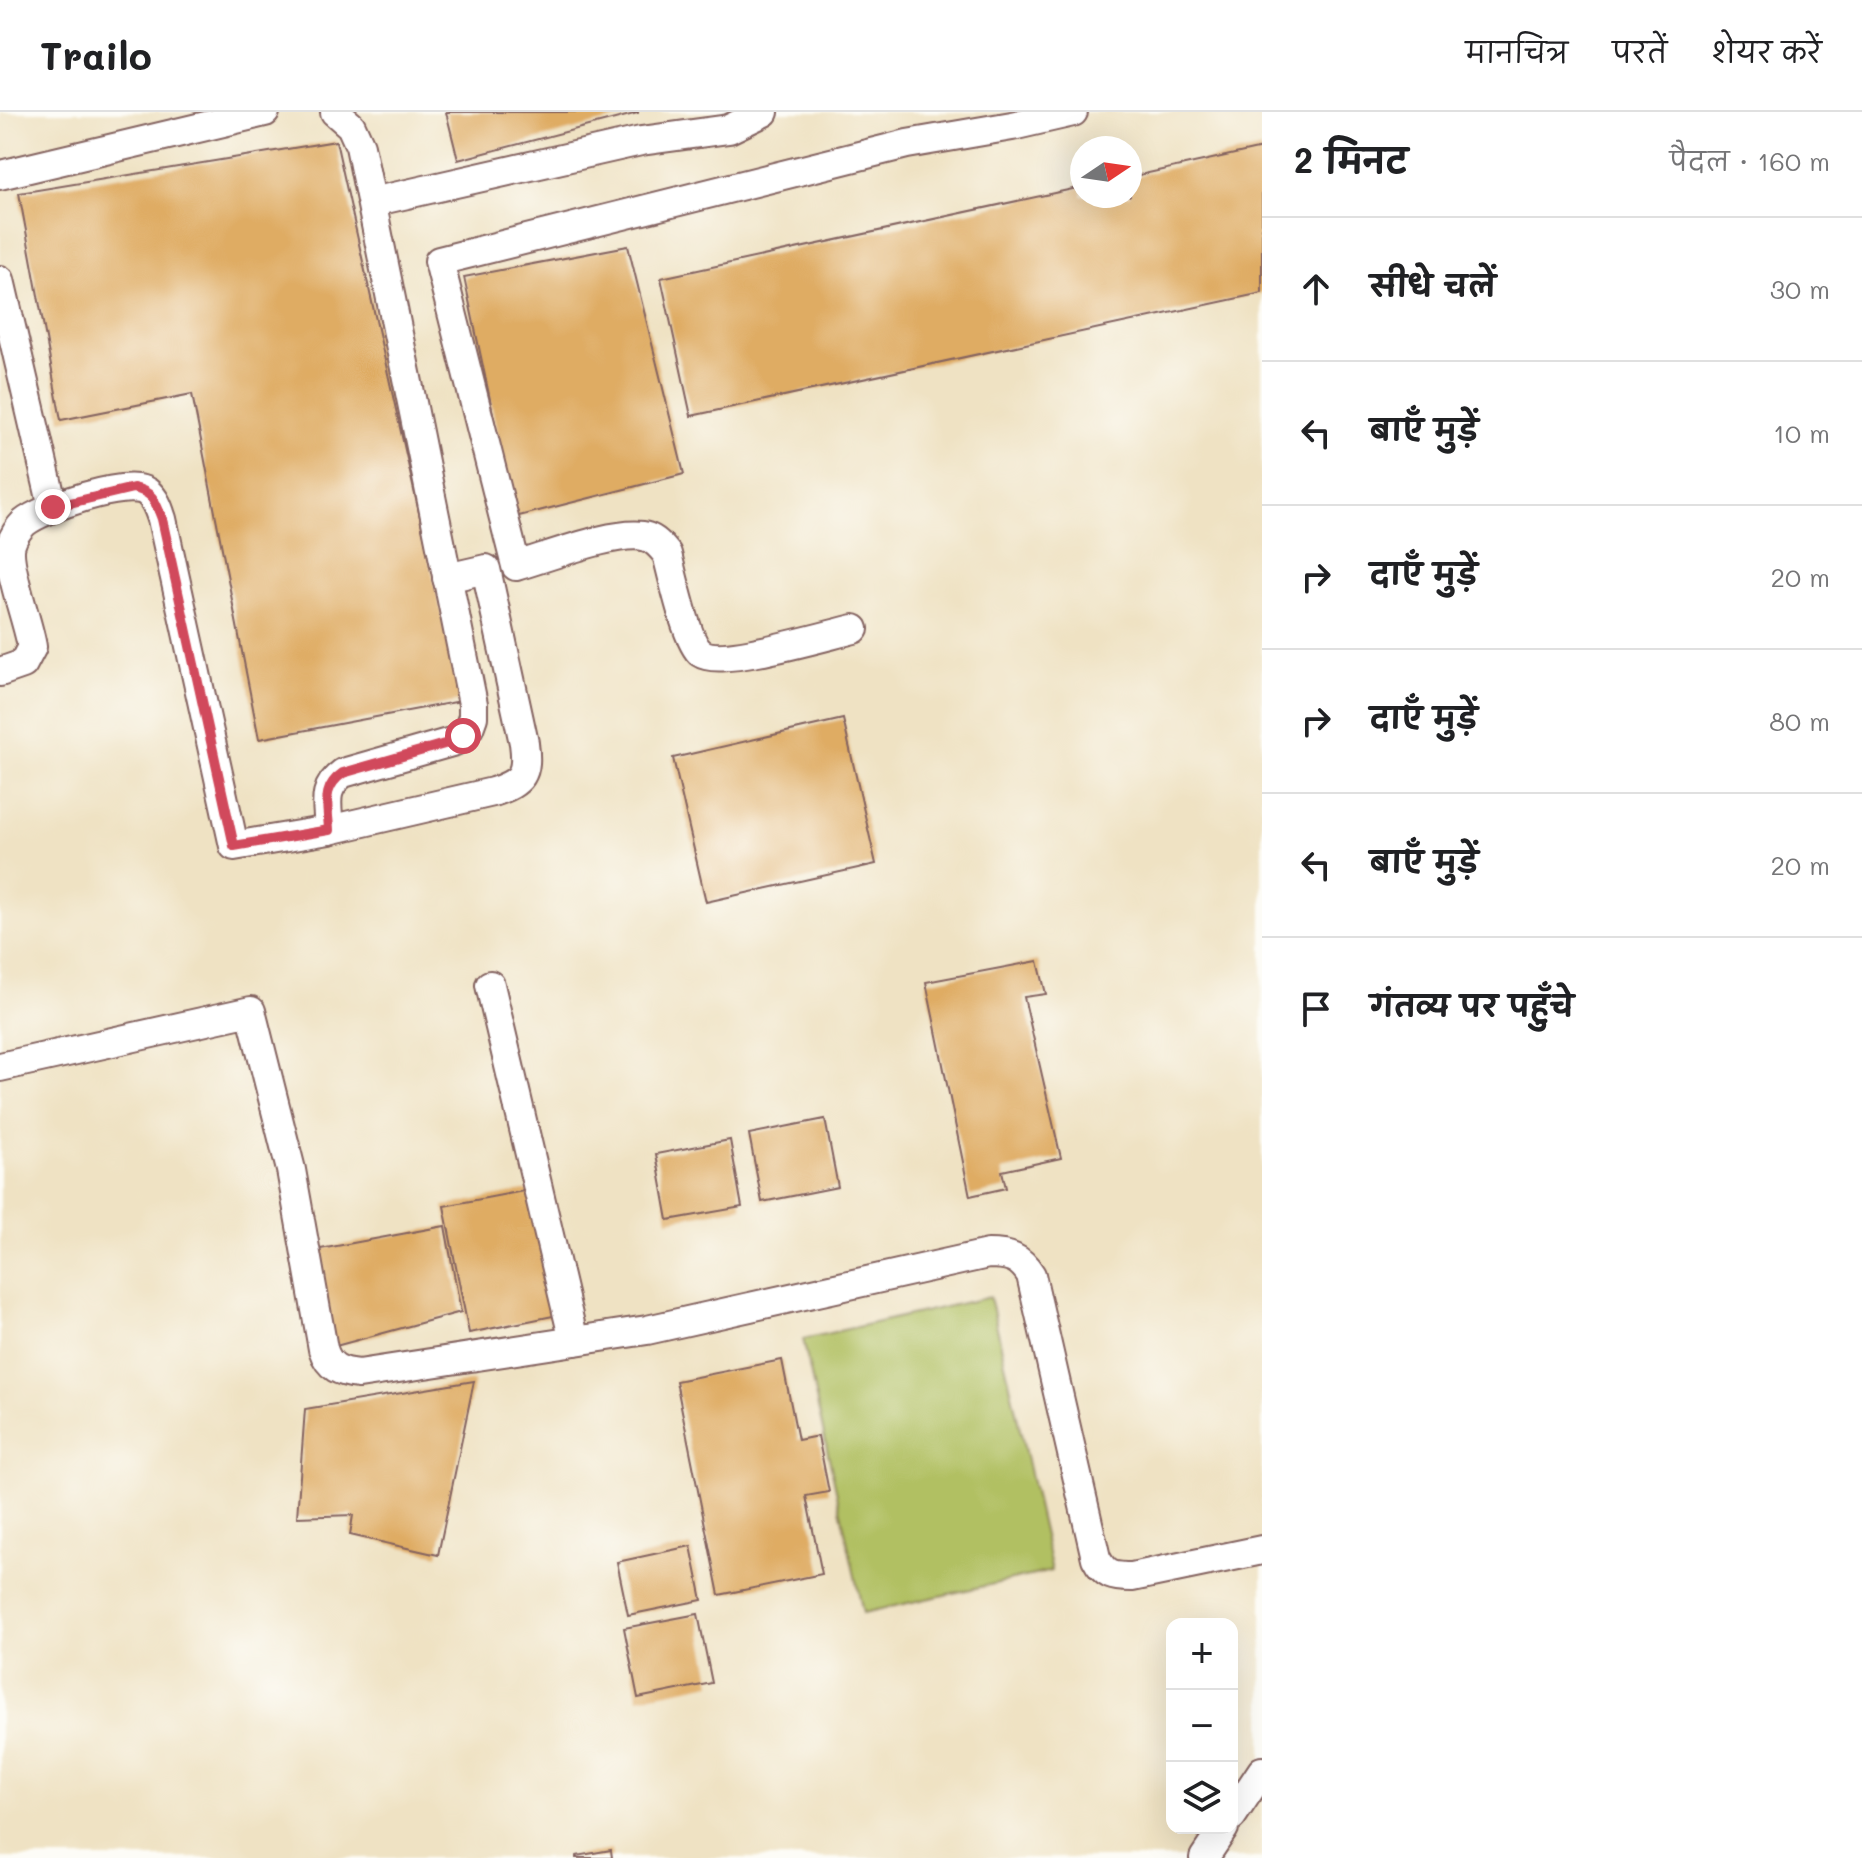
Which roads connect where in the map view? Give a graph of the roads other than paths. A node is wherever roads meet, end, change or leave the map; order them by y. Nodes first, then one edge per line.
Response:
1 (265, 112) edge
2 (335, 112) edge
3 (764, 112) edge
4 (1073, 112) edge
5 (0, 175) edge
6 (372, 202) junction
7 (0, 280) edge
8 (53, 507) junction
9 (447, 578) junction
10 (854, 629) dead end
11 (0, 672) edge
12 (329, 830) junction
13 (490, 985) dead end
14 (0, 1067) edge
15 (574, 1341) junction
16 (1262, 1550) edge
17 (1262, 1771) edge
18 (1238, 1807) edge
19 (1220, 1834) edge
20 (1204, 1858) edge

1 - 5 street
2 - 6 street
3 - 6 street
4 - 10 street
6 - 9 street
7 - 8 street
8 - 11 street
8 - 12 street
9 - 12 street
9 - 12 street
13 - 15 street
14 - 15 street
15 - 16 street
17 - 18 street
19 - 20 street

